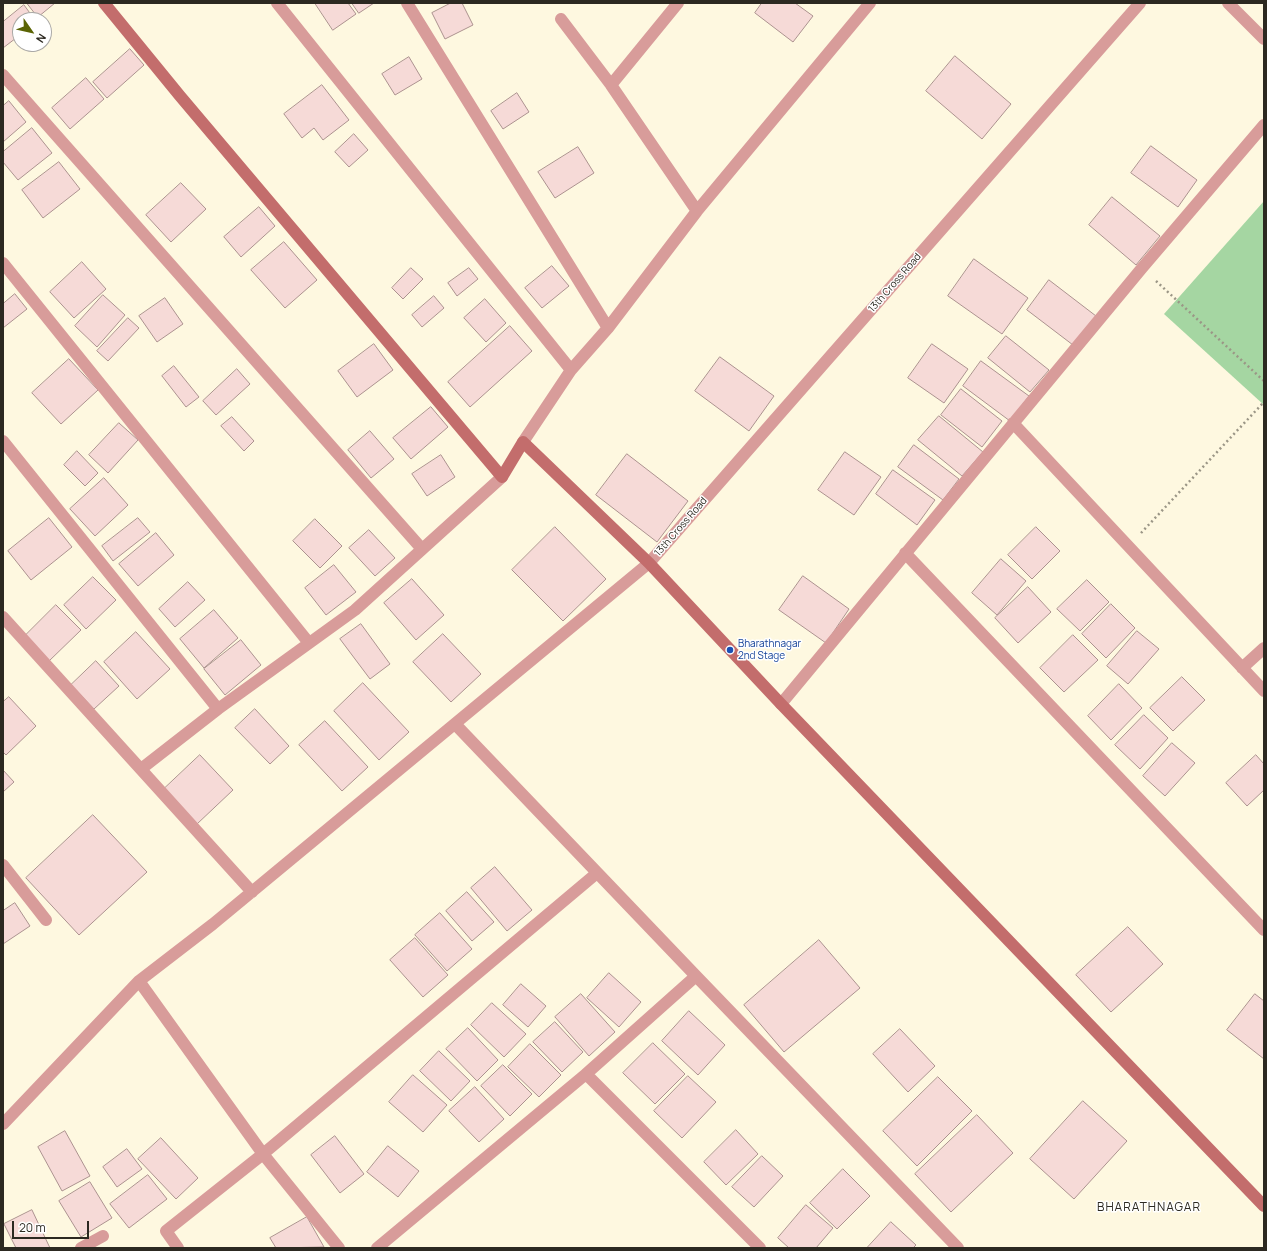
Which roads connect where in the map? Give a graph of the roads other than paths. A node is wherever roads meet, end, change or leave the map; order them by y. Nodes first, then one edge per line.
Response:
1 (104, 3) edge
2 (277, 3) edge
3 (407, 3) edge
4 (678, 3) edge
5 (870, 3) edge
6 (1140, 3) edge
7 (1228, 3) edge
8 (561, 19) dead end
9 (1264, 39) edge
10 (3, 75) edge
11 (611, 85) junction
12 (1264, 124) edge
13 (697, 211) junction
14 (3, 263) edge
15 (608, 328) junction
16 (571, 370) junction
17 (1013, 423) junction
18 (3, 441) edge
19 (523, 442) junction
20 (502, 477) junction
21 (422, 549) junction
22 (905, 554) junction
23 (649, 563) junction
24 (3, 617) edge
25 (309, 643) junction
26 (1264, 648) edge
27 (1242, 668) junction
28 (1264, 691) edge
29 (781, 704) junction
30 (218, 709) junction
31 (455, 724) junction
32 (140, 768) junction
33 (3, 865) edge
34 (598, 873) junction
35 (252, 892) junction
36 (46, 920) dead end
37 (1264, 930) edge
38 (696, 976) junction
39 (139, 981) junction
40 (586, 1074) junction
41 (3, 1124) edge
42 (263, 1154) junction
43 (1264, 1206) edge
44 (103, 1236) dead end
45 (754, 1246) edge
46 (81, 1248) edge
47 (178, 1248) edge
48 (339, 1248) edge
49 (377, 1248) edge
50 (958, 1248) edge

1 - 20 street
2 - 16 street
3 - 15 street
4 - 11 street
5 - 13 street
6 - 23 street, 13th Cross Road
7 - 9 street
8 - 11 street
10 - 21 street
11 - 13 street
12 - 17 street
13 - 15 street
14 - 25 street
15 - 16 street
16 - 19 street
17 - 22 street
17 - 27 street
18 - 30 street
19 - 20 street
19 - 23 street
20 - 21 street
21 - 25 street
22 - 29 street
22 - 37 street
23 - 29 street
23 - 31 street, 13th Cross Road
24 - 32 street
25 - 30 street
26 - 27 street
27 - 28 street
29 - 43 street
30 - 32 street
31 - 34 street
31 - 35 street, 13th Cross Road
32 - 35 street
33 - 36 street
34 - 38 street
34 - 42 street
35 - 39 street, 13th Cross Road
38 - 40 street
38 - 50 street
39 - 41 street, 13th Cross Road
39 - 42 street
40 - 45 street
40 - 49 street
42 - 47 street
42 - 48 street
44 - 46 street

